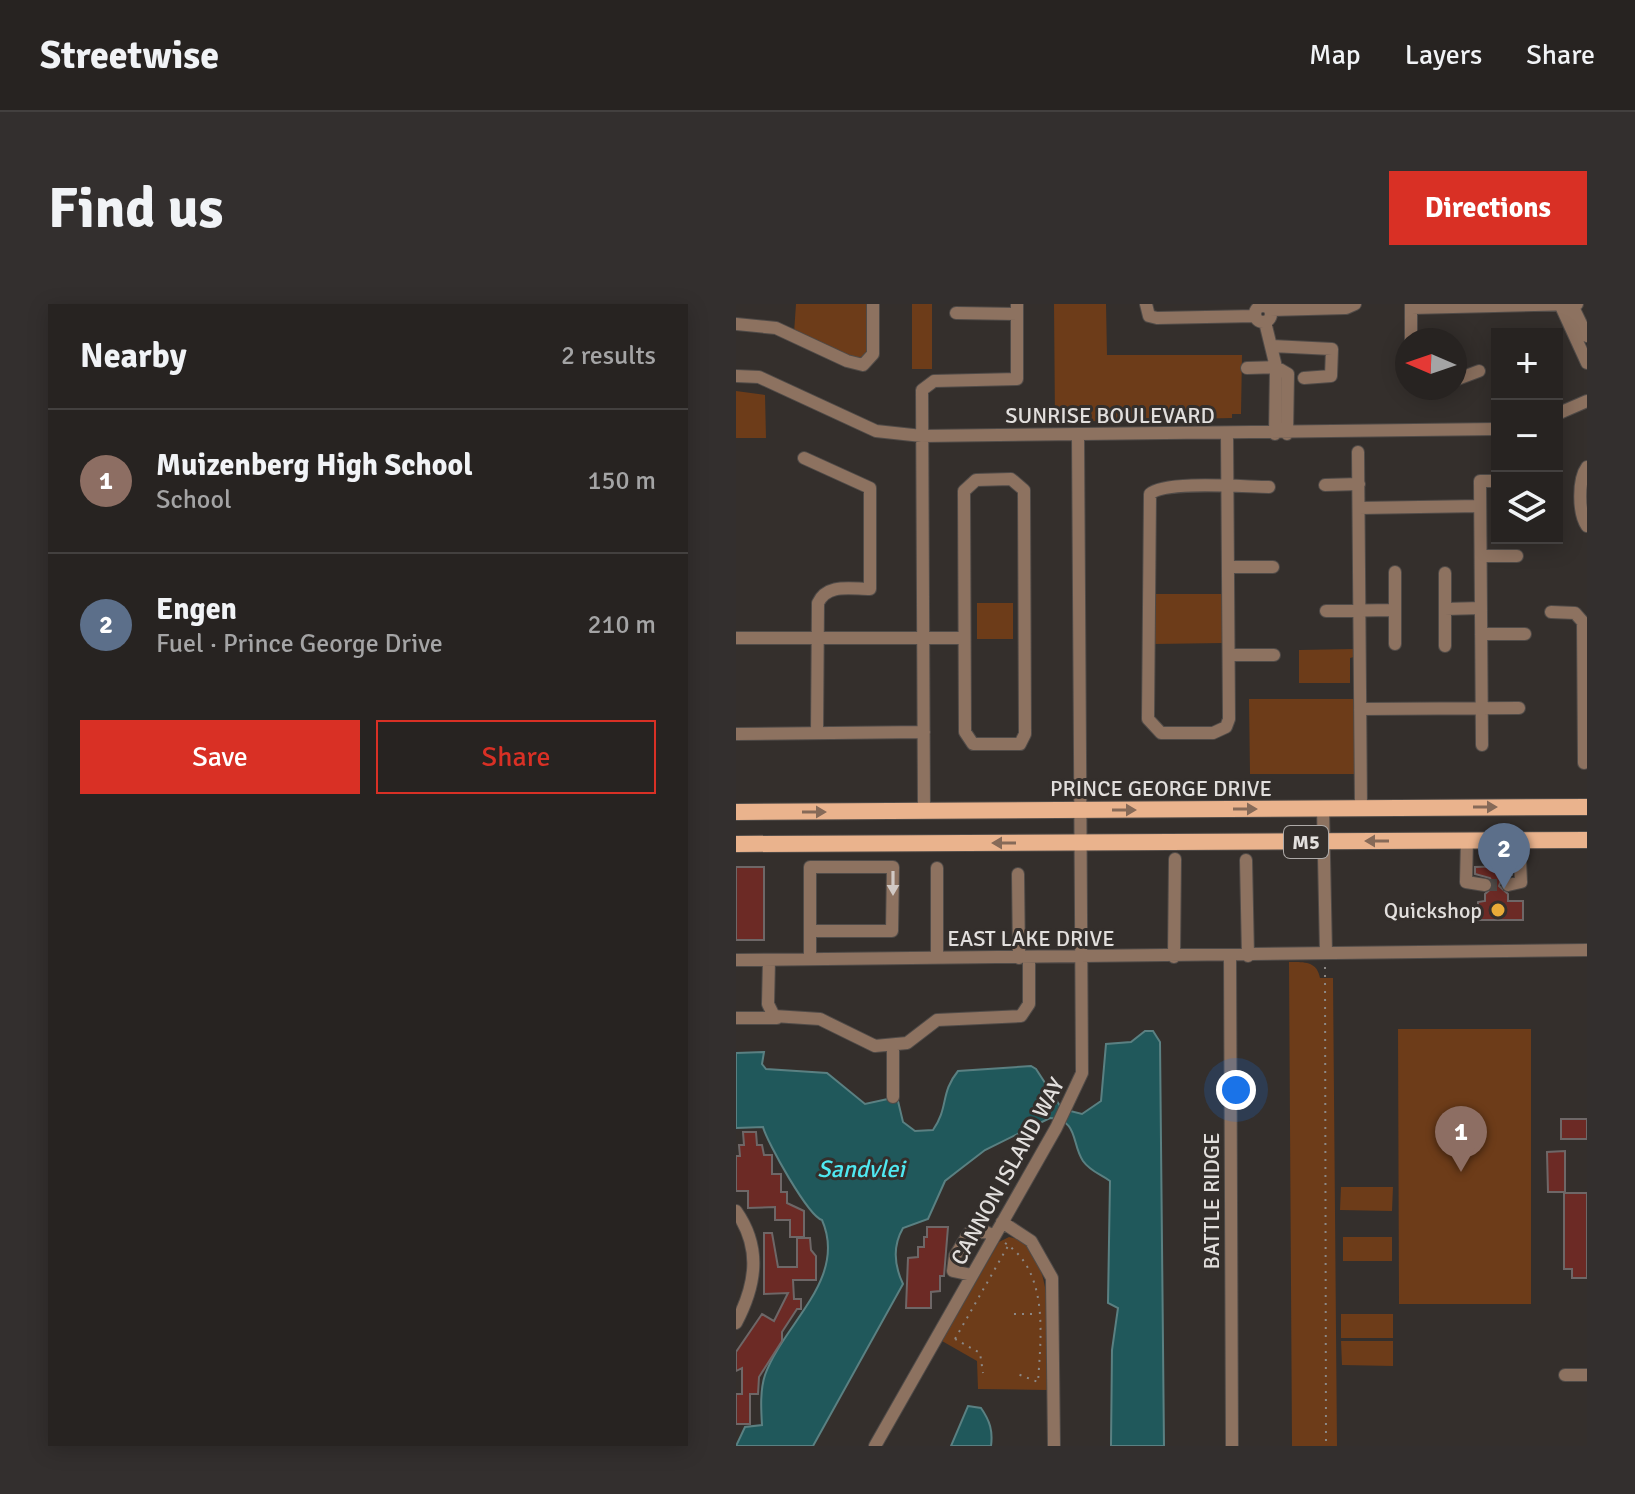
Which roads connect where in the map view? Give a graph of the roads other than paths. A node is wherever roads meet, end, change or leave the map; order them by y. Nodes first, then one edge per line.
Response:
1 (873, 304) edge
2 (1146, 304) edge
3 (1354, 305) edge
4 (1567, 305) edge
5 (1411, 306) edge
6 (1486, 306) edge
7 (1017, 309) edge
8 (1262, 312) edge
9 (956, 313) dead end
10 (736, 324) edge
11 (1411, 328) edge
12 (1587, 336) edge
13 (1272, 346) junction
14 (1587, 363) edge
15 (1276, 367) junction
16 (1247, 368) dead end
17 (1479, 371) dead end
18 (736, 376) edge
19 (1467, 376) edge
20 (1304, 378) dead end
21 (1587, 401) edge
22 (1563, 411) edge
23 (1491, 429) edge
24 (1227, 434) junction
25 (1281, 434) junction
26 (922, 436) junction
27 (1078, 436) junction
28 (1358, 452) dead end
29 (804, 458) dead end
30 (1587, 467) edge
31 (1491, 481) edge
32 (1359, 484) junction
33 (1325, 485) dead end
34 (1228, 487) junction
35 (1269, 487) dead end
36 (1480, 506) junction
37 (1359, 508) junction
38 (1587, 526) edge
39 (1481, 556) junction
40 (1517, 556) dead end
41 (1228, 567) junction
42 (1273, 567) dead end
43 (1395, 572) dead end
44 (1445, 573) dead end
45 (1481, 608) junction
46 (1445, 609) junction
47 (1360, 610) junction
48 (1395, 610) junction
49 (1326, 611) dead end
50 (1551, 612) dead end
51 (1481, 634) junction
52 (1525, 634) dead end
53 (736, 638) edge
54 (816, 638) junction
55 (923, 638) junction
56 (964, 638) junction
57 (1395, 644) dead end
58 (1445, 646) dead end
59 (1585, 651) edge
60 (1229, 655) junction
61 (1274, 655) dead end
62 (1519, 708) dead end
63 (1360, 709) junction
64 (1482, 709) junction
65 (924, 732) junction
66 (1585, 732) edge
67 (817, 733) junction
68 (736, 734) edge
69 (1482, 745) dead end
70 (1584, 763) dead end
71 (1587, 807) edge
72 (1323, 808) junction
73 (1361, 808) junction
74 (1082, 810) junction
75 (924, 811) junction
76 (736, 812) edge
77 (1467, 840) junction
78 (1519, 840) junction
79 (1587, 840) edge
80 (1324, 841) junction
81 (1082, 843) junction
82 (736, 844) edge
83 (1175, 859) dead end
84 (1246, 860) dead end
85 (937, 868) dead end
86 (1018, 874) dead end
87 (1485, 885) dead end
88 (1508, 885) dead end
89 (810, 931) junction
90 (1587, 950) edge
91 (1326, 953) junction
92 (777, 956) junction
93 (1230, 956) junction
94 (1248, 956) junction
95 (1083, 957) junction
96 (1174, 957) junction
97 (937, 958) junction
98 (1024, 958) junction
99 (810, 959) junction
100 (736, 960) edge
101 (736, 1018) edge
102 (777, 1018) junction
103 (893, 1045) junction
104 (893, 1097) dead end
105 (736, 1211) edge
106 (1002, 1222) junction
107 (994, 1236) junction
108 (972, 1275) junction
109 (736, 1323) edge
110 (1565, 1375) dead end
111 (1587, 1375) edge
112 (875, 1446) edge
113 (1054, 1446) edge
114 (1232, 1446) edge

1 - 10 street
2 - 8 street
3 - 8 street
4 - 6 street
4 - 12 street
4 - 14 street
5 - 6 street
5 - 11 street
7 - 9 street
7 - 26 street
8 - 13 street
13 - 15 street
13 - 20 street
15 - 16 street
15 - 25 street
17 - 19 street
18 - 26 street, SUNRISE BOULEVARD
21 - 22 street
23 - 25 street, SUNRISE BOULEVARD
24 - 25 street, SUNRISE BOULEVARD
24 - 27 street, SUNRISE BOULEVARD
24 - 34 street
26 - 27 street, SUNRISE BOULEVARD
26 - 55 street
27 - 74 street, CANNON ISLAND WAY
28 - 32 street
29 - 54 street
30 - 38 street
31 - 36 street
32 - 33 street
32 - 37 street
34 - 35 street
34 - 41 street
34 - 60 street
36 - 37 street
36 - 39 street
37 - 47 street
39 - 40 street
39 - 45 street
41 - 42 street
41 - 60 street
43 - 48 street
44 - 46 street
45 - 46 street
45 - 51 street
46 - 58 street
47 - 48 street
47 - 49 street
47 - 63 street
48 - 57 street
50 - 59 street
51 - 52 street
51 - 64 street
53 - 54 street
54 - 55 street
54 - 67 street
55 - 56 street
55 - 65 street
56 - 56 street
59 - 66 street
60 - 61 street
62 - 64 street
63 - 64 street
63 - 73 street
64 - 69 street
65 - 67 street
65 - 75 street
66 - 70 street
67 - 68 street
73 -> 71 main road, PRINCE GEORGE DRIVE / M5
72 - 73 main road, PRINCE GEORGE DRIVE / M5
74 -> 72 main road, PRINCE GEORGE DRIVE / M5
72 - 80 street
74 - 75 main road, PRINCE GEORGE DRIVE / M5
74 - 81 street, CANNON ISLAND WAY
76 -> 75 main road, PRINCE GEORGE DRIVE / M5
77 - 78 main road, M5
77 -> 80 main road, M5
77 - 87 street
78 - 79 main road, M5
78 - 88 street
80 - 81 main road, M5
80 - 91 street
81 -> 82 main road, M5
81 - 95 street, CANNON ISLAND WAY
83 - 96 street
84 - 94 street
85 - 97 street
86 - 98 street
89 -> 89 street
89 - 99 street
90 - 91 street, EAST LAKE DRIVE
91 - 94 street, EAST LAKE DRIVE
92 - 99 street, EAST LAKE DRIVE
92 - 100 street, EAST LAKE DRIVE
92 - 102 street
93 - 94 street, EAST LAKE DRIVE
93 - 96 street, EAST LAKE DRIVE
93 - 114 street, BATTLE RIDGE
95 - 96 street, EAST LAKE DRIVE
95 - 98 street, EAST LAKE DRIVE
95 - 106 street, CANNON ISLAND WAY
97 - 98 street, EAST LAKE DRIVE
97 - 99 street, EAST LAKE DRIVE
98 - 103 street
101 - 102 street
102 - 103 street
103 - 104 street
105 - 109 street
106 - 107 street, CANNON ISLAND WAY
106 - 113 street
107 - 108 street, CANNON ISLAND WAY
107 - 108 street
108 - 112 street, CANNON ISLAND WAY
110 - 111 street

